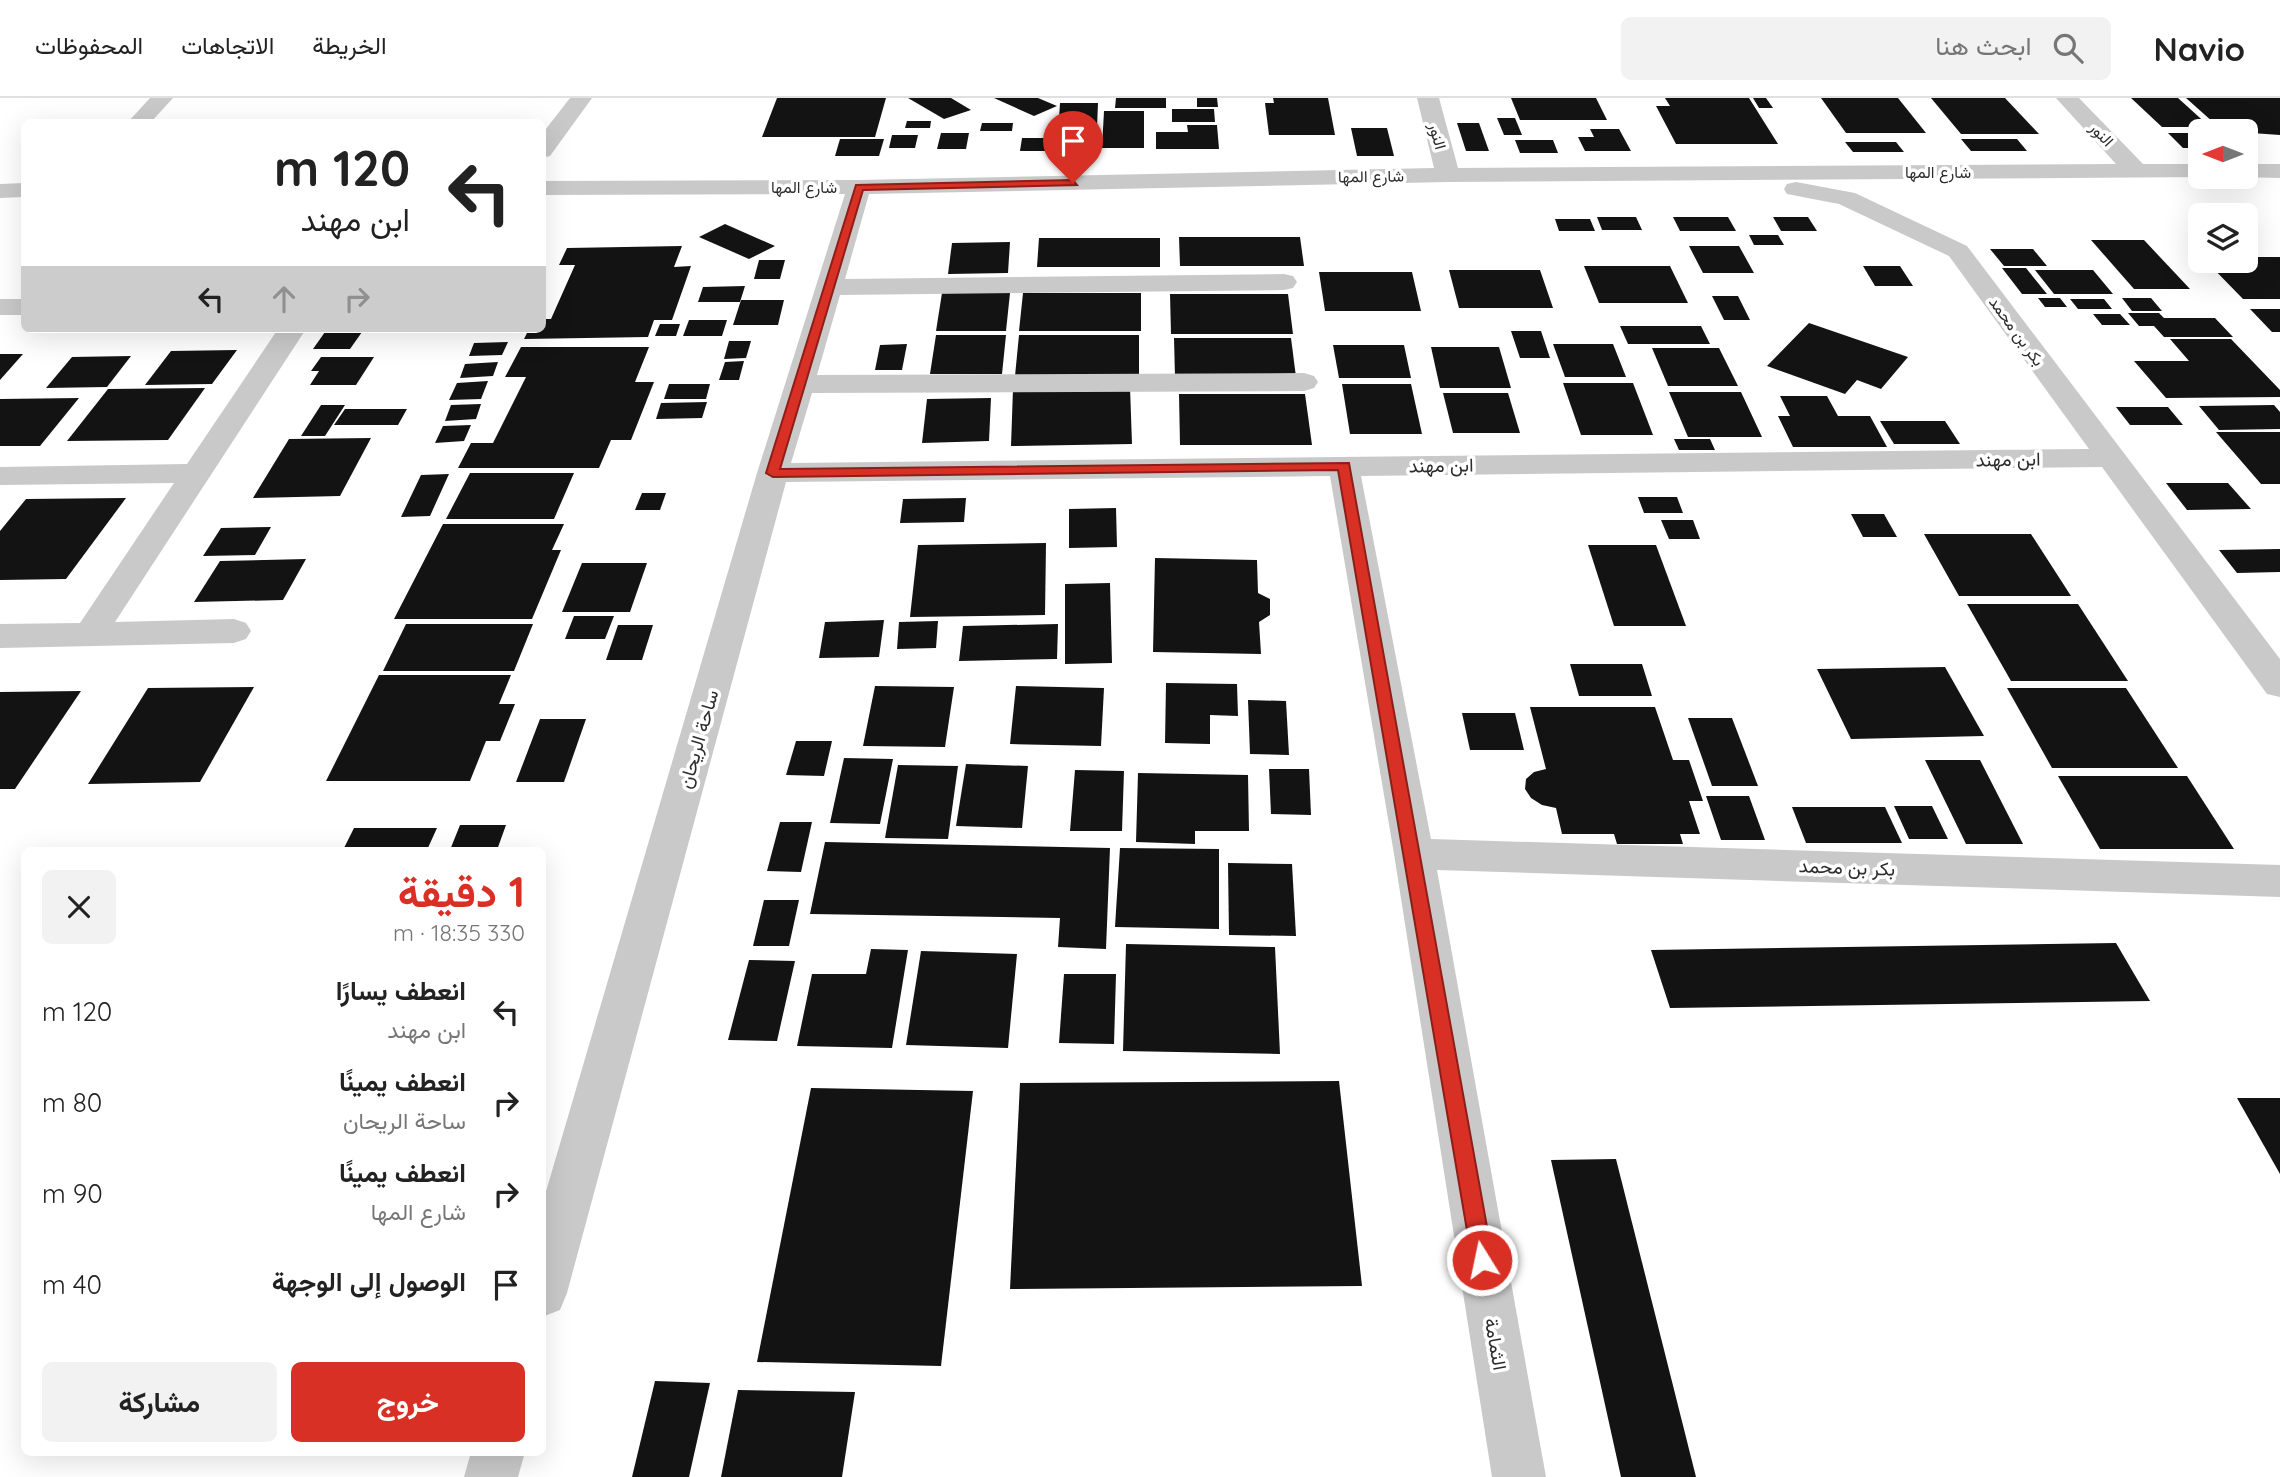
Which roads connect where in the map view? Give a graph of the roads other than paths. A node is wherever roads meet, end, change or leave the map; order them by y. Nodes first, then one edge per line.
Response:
1 (162, 98) edge
2 (581, 98) edge
3 (1428, 98) edge
4 (2067, 98) edge
5 (141, 119) edge
6 (546, 146) edge
7 (2136, 171) junction
8 (2188, 171) edge
9 (2258, 171) edge
10 (2280, 171) edge
11 (1714, 173) junction
12 (1448, 175) junction
13 (859, 187) junction
14 (546, 188) edge
15 (21, 190) edge
16 (0, 191) edge
17 (1284, 282) dead end
18 (829, 286) junction
19 (0, 307) edge
20 (21, 307) edge
21 (289, 333) edge
22 (1304, 382) dead end
23 (802, 384) junction
24 (2108, 458) junction
25 (1344, 466) junction
26 (197, 473) junction
27 (773, 473) junction
28 (0, 476) edge
29 (234, 631) dead end
30 (90, 634) junction
31 (0, 636) edge
32 (2280, 685) edge
33 (1414, 854) junction
34 (2280, 881) edge
35 (546, 1279) edge
36 (497, 1456) edge
37 (491, 1477) edge
38 (1519, 1477) edge

1 - 5 street
2 - 6 street
3 - 12 street, النور
4 - 7 street, النور
7 - 8 street, شارع المها
7 - 11 street, شارع المها
9 - 10 street
11 - 12 street, شارع المها
11 - 24 street, بكر بن محمد
12 - 13 street, شارع المها
13 - 14 street, شارع المها
13 - 18 street, ساحة الريحان
15 - 16 street
17 - 18 street
18 - 23 street, ساحة الريحان
19 - 20 street
21 - 26 street
22 - 23 street
23 - 27 street, ساحة الريحان
24 - 25 street, ابن مهند
24 - 32 street, بكر بن محمد
25 - 27 street, ابن مهند
25 - 33 street, الثمامة
26 - 28 street
26 - 30 street
27 - 35 street, ساحة الريحان
29 - 30 street
30 - 31 street
33 - 34 street, بكر بن محمد
33 - 38 street, الثمامة
36 - 37 street

